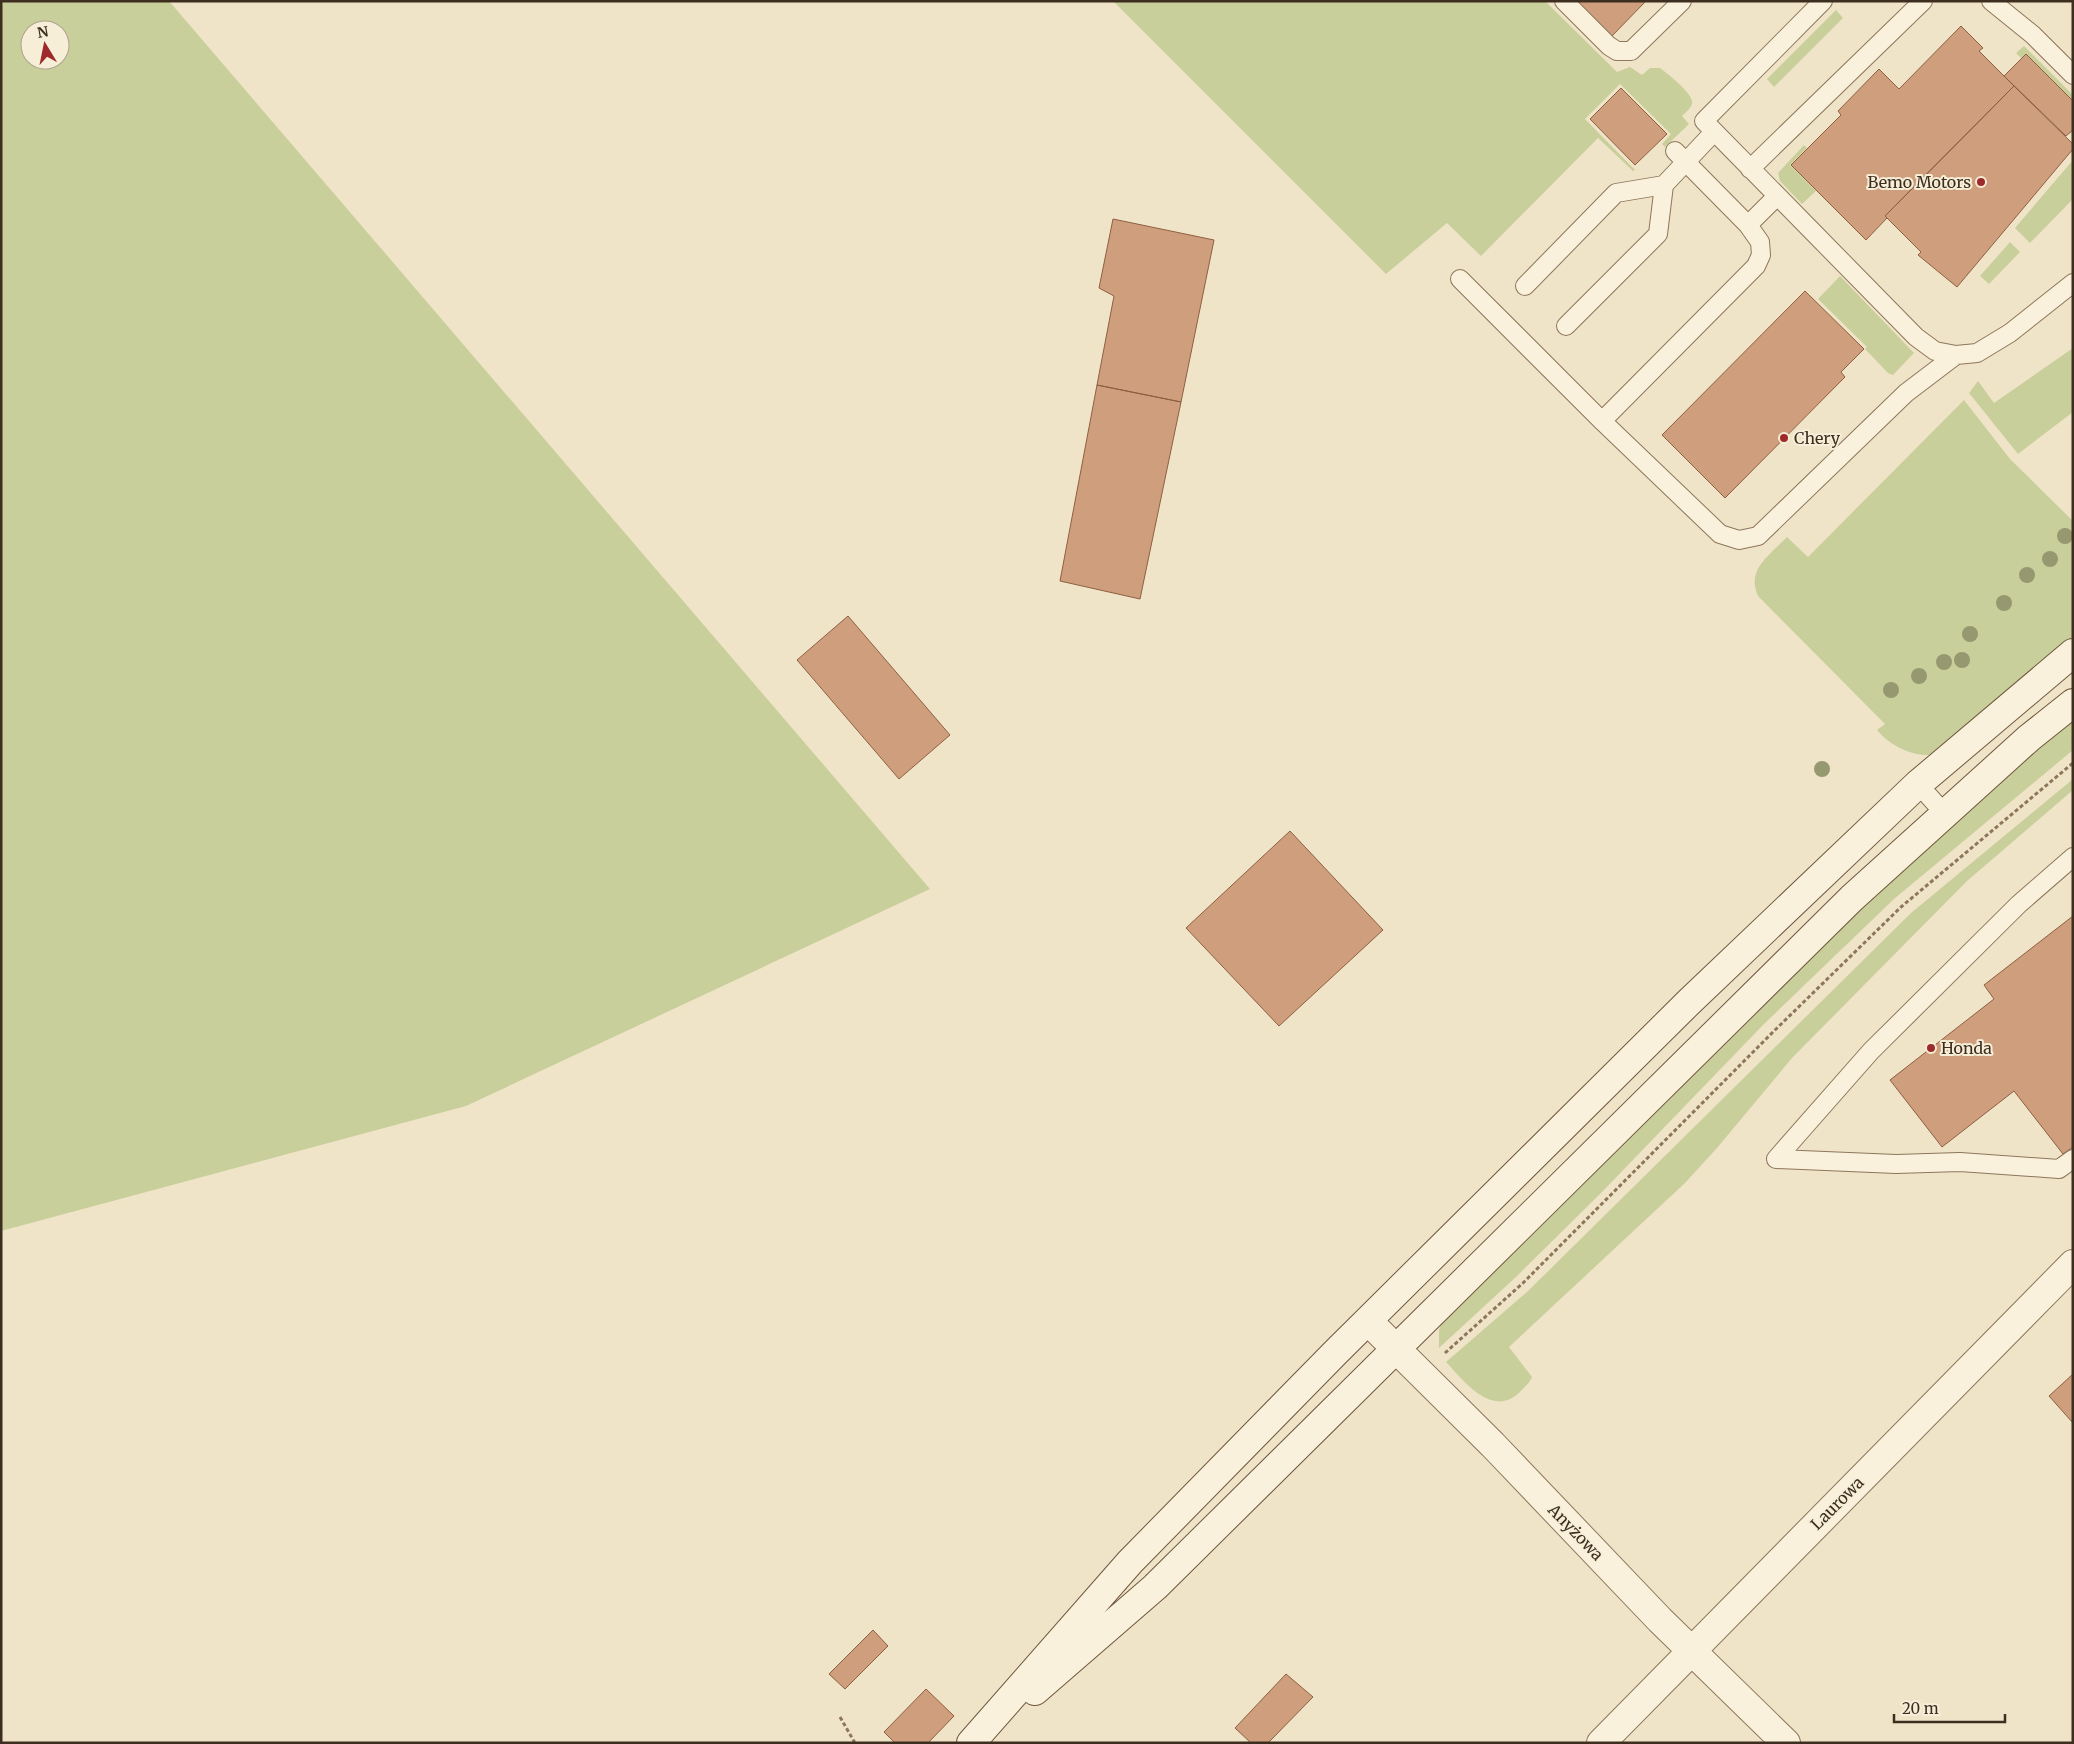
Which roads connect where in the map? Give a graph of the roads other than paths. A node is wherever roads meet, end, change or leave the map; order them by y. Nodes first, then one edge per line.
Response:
1 (1564, 1) edge
2 (1682, 1) edge
3 (1822, 1) edge
4 (1923, 1) edge
5 (1991, 1) edge
6 (2073, 75) edge
7 (1714, 132) junction
8 (1680, 157) junction
9 (1750, 169) junction
10 (1664, 185) junction
11 (1777, 196) junction
12 (1748, 225) junction
13 (1460, 279) dead end
14 (2073, 283) edge
15 (1525, 286) dead end
16 (1566, 326) dead end
17 (1956, 355) junction
18 (1602, 421) junction
19 (2073, 653) edge
20 (2073, 703) edge
21 (1918, 784) junction
22 (1944, 813) junction
23 (2073, 857) edge
24 (2073, 1159) edge
25 (2073, 1264) edge
26 (1368, 1321) junction
27 (1397, 1349) junction
28 (1691, 1650) junction
29 (971, 1743) edge
30 (976, 1743) edge
31 (1601, 1743) edge
32 (1786, 1743) edge

1 - 2 lane
3 - 7 lane
4 - 9 lane
5 - 6 lane
7 - 8 lane
7 - 9 lane
8 - 10 lane
8 - 12 lane
9 - 11 lane
10 - 15 lane
10 - 16 lane
11 - 12 lane
11 - 17 lane
12 - 18 lane
13 - 18 lane
14 - 17 lane
17 - 18 lane
19 - 21 main road
20 - 22 main road
21 - 22 lane
21 - 26 main road
22 - 27 main road
23 - 24 lane
25 - 28 main road, Laurowa
26 - 27 main road, Anyżowa
26 - 29 main road
27 - 28 main road, Anyżowa
27 - 30 main road
28 - 31 main road, Laurowa
28 - 32 main road, Anyżowa

